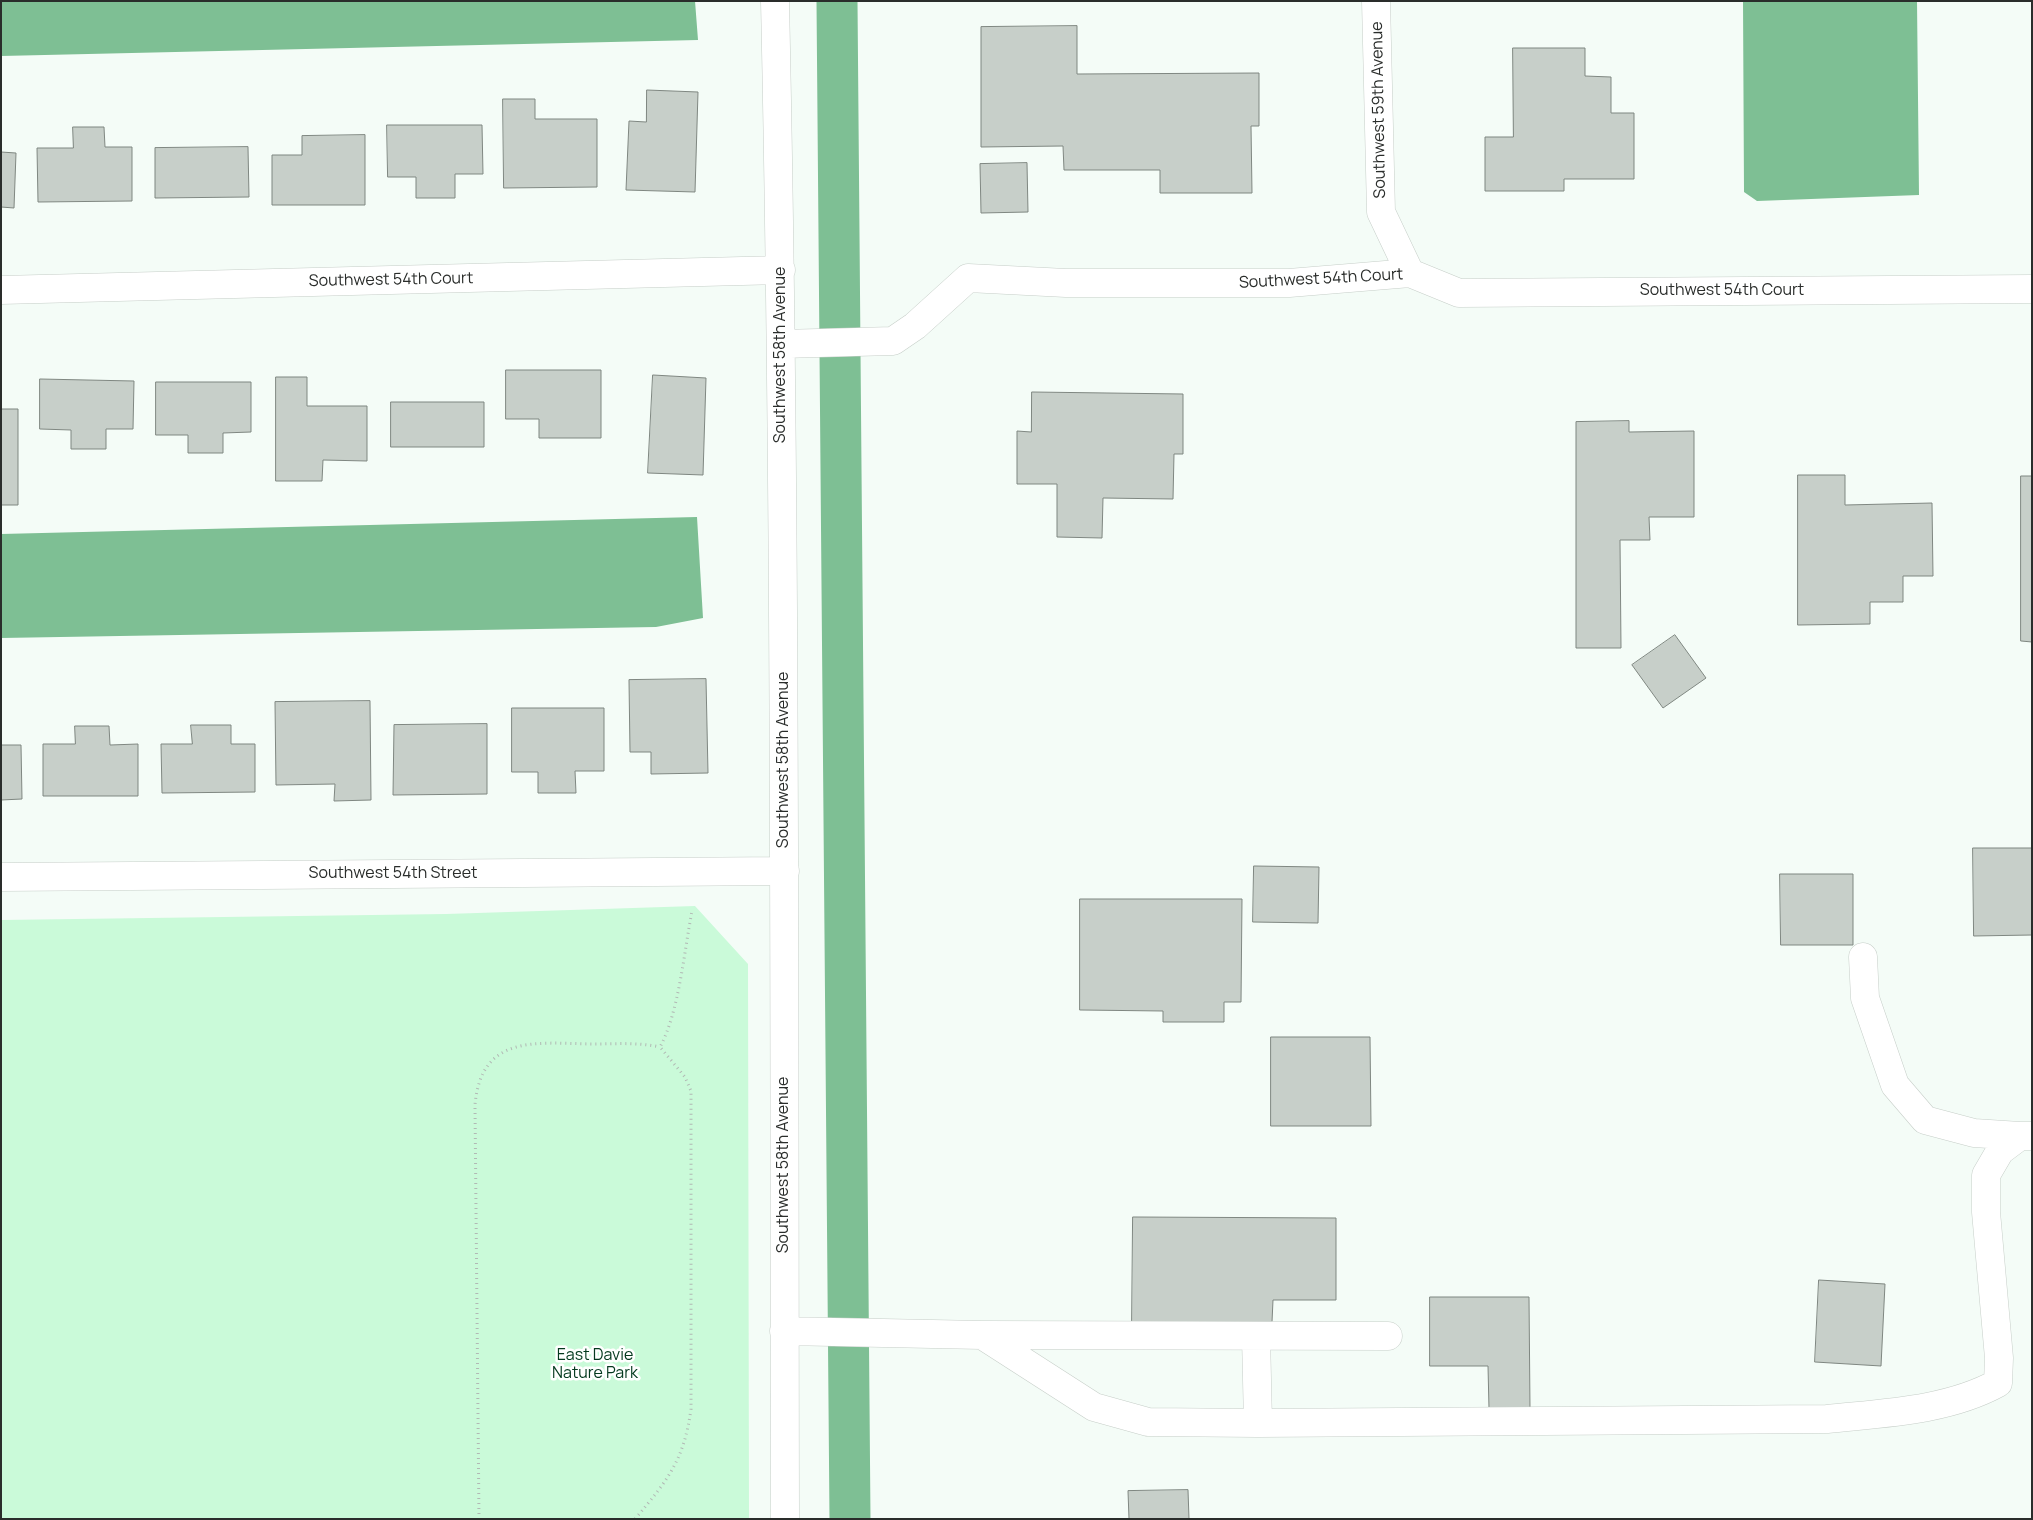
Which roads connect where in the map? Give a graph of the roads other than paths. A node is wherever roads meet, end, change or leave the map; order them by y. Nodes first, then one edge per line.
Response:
1 (775, 1) edge
2 (1376, 1) edge
3 (781, 270) junction
4 (1410, 273) junction
5 (2032, 288) edge
6 (1, 290) edge
7 (781, 344) junction
8 (785, 871) junction
9 (1, 877) edge
10 (1863, 957) dead end
11 (2026, 1136) edge
12 (784, 1331) junction
13 (982, 1335) junction
14 (1256, 1336) junction
15 (1388, 1336) dead end
16 (1258, 1423) junction
17 (785, 1519) edge

1 - 3 street, Southwest 58th Avenue
2 - 4 street, Southwest 59th Avenue
3 - 6 street, Southwest 54th Court
3 - 7 street, Southwest 58th Avenue
4 - 5 street, Southwest 54th Court
4 - 7 street, Southwest 54th Court
7 - 8 street, Southwest 58th Avenue
8 - 9 street, Southwest 54th Street
8 - 12 street, Southwest 58th Avenue
10 - 11 street
11 - 16 street
12 - 13 street
12 - 17 street, Southwest 58th Avenue
13 - 14 street
13 - 16 street
14 - 15 street
14 - 16 street

